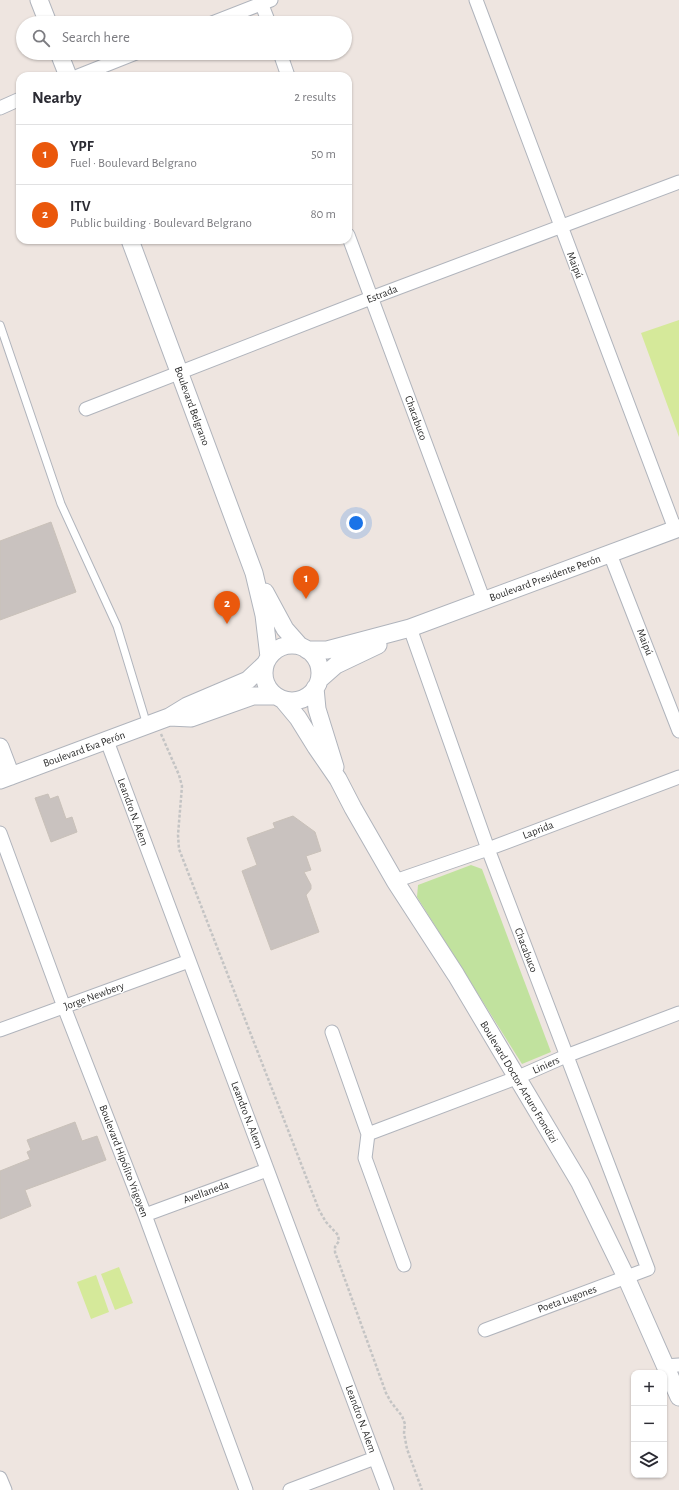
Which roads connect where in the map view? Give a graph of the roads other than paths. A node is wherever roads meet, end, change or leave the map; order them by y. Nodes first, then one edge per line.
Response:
1 (38, 0) edge
2 (476, 0) edge
3 (264, 1) edge
4 (45, 16) edge
5 (229, 16) edge
6 (267, 16) edge
7 (62, 60) edge
8 (118, 60) edge
9 (282, 60) edge
10 (66, 72) edge
11 (88, 72) edge
12 (287, 72) edge
13 (16, 102) edge
14 (0, 108) edge
15 (679, 182) edge
16 (561, 227) junction
17 (132, 244) edge
18 (351, 244) edge
19 (371, 298) junction
20 (0, 325) edge
21 (180, 371) junction
22 (86, 409) dead end
23 (677, 529) edge
24 (610, 554) junction
25 (254, 573) junction
26 (484, 601) junction
27 (410, 628) junction
28 (303, 648) junction
29 (267, 661) junction
30 (317, 684) junction
31 (279, 698) junction
32 (157, 721) junction
33 (679, 731) edge
34 (107, 741) junction
35 (0, 747) edge
36 (679, 777) edge
37 (5, 778) edge
38 (338, 779) junction
39 (0, 833) edge
40 (488, 849) junction
41 (395, 881) junction
42 (189, 961) junction
43 (64, 1007) junction
44 (679, 1013) edge
45 (0, 1030) edge
46 (332, 1032) dead end
47 (566, 1056) junction
48 (516, 1078) junction
49 (368, 1134) junction
50 (267, 1170) junction
51 (145, 1215) junction
52 (404, 1265) dead end
53 (648, 1269) joint
54 (626, 1277) junction
55 (485, 1330) dead end
56 (672, 1366) edge
57 (679, 1397) edge
58 (375, 1458) junction
59 (0, 1478) edge
60 (4, 1490) edge
61 (246, 1490) edge
62 (290, 1490) edge
63 (387, 1490) edge

1 - 4 street
2 - 16 street, Maipú
3 - 5 street
3 - 6 street
7 - 10 street
8 - 11 street
9 - 12 street
13 - 14 street
15 - 16 street, Estrada
16 - 19 street, Estrada
16 - 23 street, Maipú
17 - 21 street, Boulevard Belgrano
18 - 19 street, Chacabuco
19 - 21 street, Estrada
19 - 26 street, Chacabuco
20 - 32 lane
21 - 22 street, Estrada
21 - 25 street, Boulevard Belgrano
23 - 24 street, Boulevard Presidente Perón
24 - 26 street, Boulevard Presidente Perón
24 - 33 street, Maipú
25 - 28 street, Boulevard Belgrano
25 - 29 street, Boulevard Belgrano
26 - 27 street, Boulevard Presidente Perón
27 - 28 street, Boulevard Presidente Perón
27 - 30 street, Boulevard Presidente Perón
27 - 40 street, Chacabuco
28 - 29 street, Boulevard Presidente Perón
28 - 30 street
29 - 31 street
29 - 32 street, Boulevard Presidente Perón
30 - 31 street, Boulevard Presidente Perón
30 - 38 street, Boulevard Doctor Arturo Frondizi
31 - 32 street, Boulevard Presidente Perón
31 - 38 street, Boulevard Doctor Arturo Frondizi
32 - 34 street, Boulevard Eva Perón
34 - 37 street, Boulevard Eva Perón
34 - 42 street, Leandro N. Alem
35 - 37 street
36 - 40 street, Laprida
38 - 41 street, Boulevard Doctor Arturo Frondizi
39 - 43 street, Boulevard Hipólito Yrigoyen
40 - 41 street, Laprida
40 - 47 street, Chacabuco
41 - 48 street, Boulevard Doctor Arturo Frondizi
42 - 43 street, Jorge Newbery
42 - 50 street, Leandro N. Alem
43 - 45 street, Jorge Newbery
43 - 51 street, Boulevard Hipólito Yrigoyen
44 - 47 street, Liniers
46 - 49 street
47 - 48 street, Liniers
47 - 53 street, Chacabuco
48 - 49 street, Liniers
48 - 54 street, Boulevard Doctor Arturo Frondizi
49 - 52 street
50 - 51 street, Avellaneda
50 - 58 street, Leandro N. Alem
51 - 61 street, Boulevard Hipólito Yrigoyen
53 - 54 street, Poeta Lugones
54 - 55 street, Poeta Lugones
54 - 56 street, Boulevard Doctor Arturo Frondizi
56 - 57 street, Boulevard Doctor Arturo Frondizi
58 - 62 street
58 - 63 street, Leandro N. Alem
59 - 60 street

